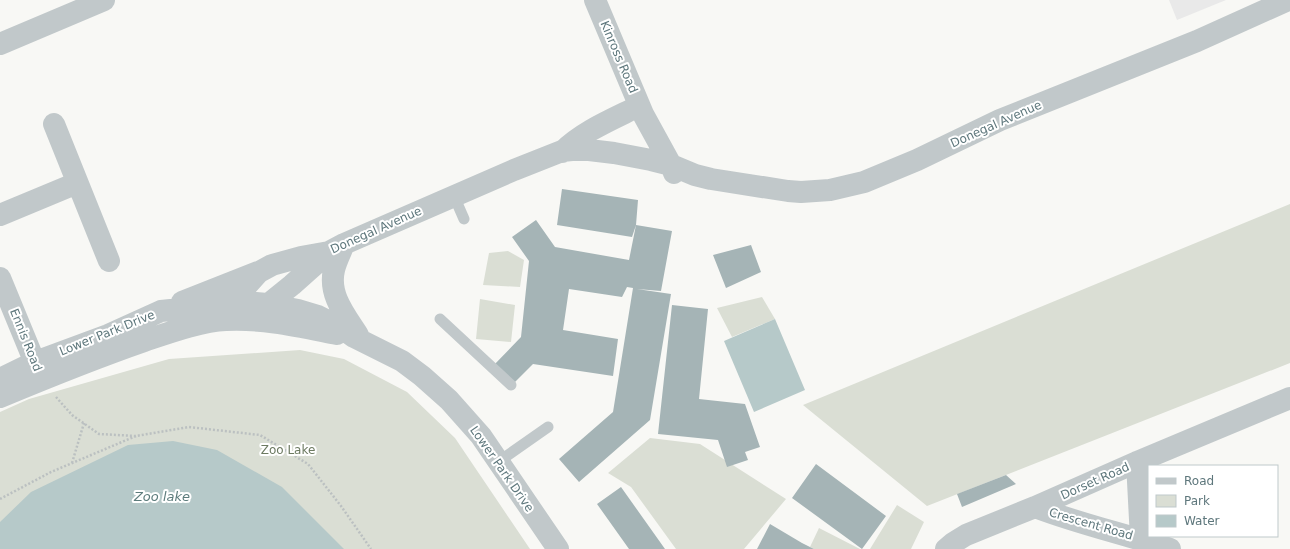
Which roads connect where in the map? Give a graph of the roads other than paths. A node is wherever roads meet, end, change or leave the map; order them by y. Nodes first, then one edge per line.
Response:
1 (104, 0) edge
2 (595, 0) edge
3 (1288, 0) edge
4 (0, 44) edge
5 (641, 110) junction
6 (54, 124) dead end
7 (556, 156) junction
8 (669, 170) junction
9 (77, 183) junction
10 (454, 196) junction
11 (0, 215) edge
12 (464, 219) dead end
13 (336, 248) junction
14 (109, 261) dead end
15 (259, 272) junction
16 (0, 278) edge
17 (267, 304) junction
18 (161, 311) junction
19 (236, 315) junction
20 (440, 319) dead end
21 (358, 339) junction
22 (38, 371) junction
23 (0, 378) edge
24 (511, 385) dead end
25 (0, 396) edge
26 (1290, 398) edge
27 (548, 427) dead end
28 (498, 462) junction
29 (1137, 462) junction
30 (1035, 507) junction
31 (1142, 539) junction
32 (558, 549) edge
33 (946, 549) edge
34 (1170, 549) edge

1 - 4 street
2 - 5 street, Kinross Road
3 - 8 street, Donegal Avenue
5 - 7 street, Donegal Avenue
5 - 8 street, Kinross Road
6 - 9 street
7 - 8 street, Donegal Avenue
7 - 10 street, Donegal Avenue
9 - 11 street
9 - 14 street
10 - 12 lane
10 - 13 street, Donegal Avenue
13 - 15 street, Donegal Avenue
13 - 17 street
13 - 21 street
15 - 18 street
15 - 19 street, Donegal Avenue
16 - 22 street, Ennis Road
17 - 19 street, Lower Park Drive
17 - 21 street, Lower Park Drive
18 - 19 street, Lower Park Drive
18 - 22 street, Lower Park Drive
19 - 21 street, Lower Park Drive
19 - 22 street, Lower Park Drive
20 - 24 lane
21 - 28 street, Lower Park Drive
22 - 23 street, Lower Park Drive
22 - 25 street, Lower Park Drive
26 - 29 street, Dorset Road
27 - 28 lane
28 - 32 street, Lower Park Drive
29 - 30 street, Dorset Road
29 - 31 street
30 - 31 street, Crescent Road
30 - 33 street, Dorset Road
31 - 34 street, Crescent Road

